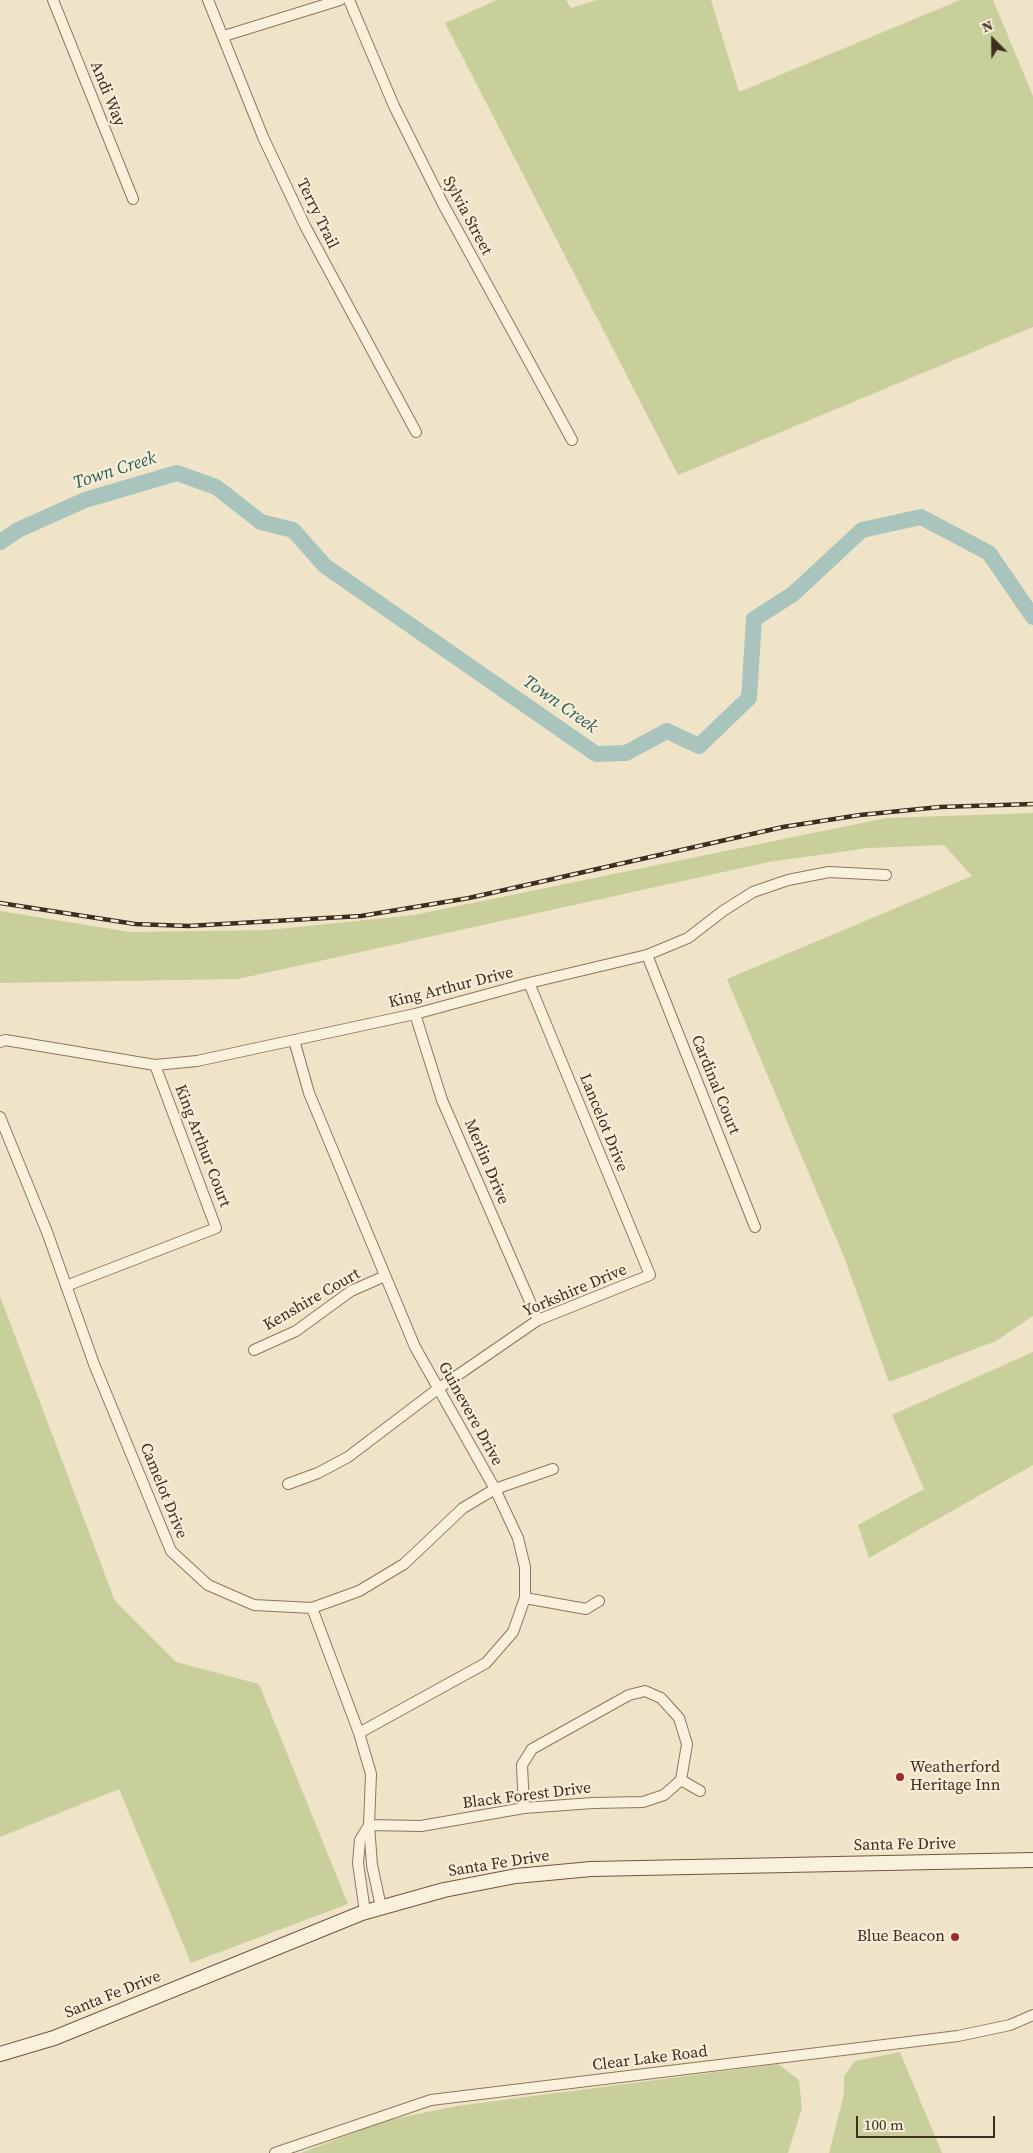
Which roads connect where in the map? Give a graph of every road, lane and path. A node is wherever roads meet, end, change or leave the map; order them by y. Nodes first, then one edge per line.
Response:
1 (53, 0) edge
2 (208, 0) edge
3 (340, 0) edge
4 (349, 0) edge
5 (224, 36) junction
6 (133, 200) dead end
7 (416, 432) dead end
8 (572, 440) dead end
9 (886, 876) dead end
10 (647, 955) junction
11 (529, 983) junction
12 (415, 1014) junction
13 (294, 1040) junction
14 (3, 1041) edge
15 (155, 1065) junction
16 (0, 1117) edge
17 (755, 1227) dead end
18 (650, 1275) joint
19 (385, 1276) junction
20 (66, 1286) junction
21 (538, 1320) junction
22 (254, 1350) dead end
23 (439, 1388) junction
24 (553, 1469) dead end
25 (288, 1484) dead end
26 (495, 1489) junction
27 (525, 1598) junction
28 (599, 1602) dead end
29 (312, 1608) junction
30 (359, 1732) junction
31 (681, 1780) junction
32 (700, 1791) dead end
33 (524, 1808) junction
34 (370, 1824) junction
35 (1033, 1860) edge
36 (381, 1907) junction
37 (365, 1912) junction
38 (1033, 2015) edge
39 (0, 2054) edge
40 (275, 2153) edge

1 - 6 street, Andi Way
2 - 5 street, Terry Trail
3 - 5 street
4 - 8 street, Sylvia Street
5 - 7 street, Terry Trail
9 - 10 street, King Arthur Drive
10 - 11 street, King Arthur Drive
10 - 17 street, Cardinal Court
11 - 12 street, King Arthur Drive
11 - 18 street, Lancelot Drive
12 - 13 street, King Arthur Drive
12 - 21 street, Merlin Drive
13 - 15 street, King Arthur Drive
13 - 19 street, Guinevere Drive
14 - 15 street, King Arthur Drive
15 - 20 street, King Arthur Court
16 - 20 street, Camelot Drive
18 - 21 street, Yorkshire Drive
19 - 22 street, Kenshire Court
19 - 23 street, Guinevere Drive
20 - 29 street, Camelot Drive
21 - 23 street, Yorkshire Drive
23 - 25 street, Yorkshire Drive
23 - 26 street, Guinevere Drive
24 - 26 street, Camelot Drive
26 - 27 street, Guinevere Drive
26 - 29 street, Camelot Drive
27 - 28 street
27 - 30 street, Guinevere Drive
29 - 30 street
30 - 34 street
31 - 32 street
31 - 33 street, Black Forest Drive
31 - 33 street
33 - 34 street, Black Forest Drive
34 - 36 street
34 - 37 street
35 - 36 main road, Santa Fe Drive
36 - 37 main road, Santa Fe Drive
37 - 39 main road, Santa Fe Drive
38 - 40 street, Clear Lake Road

